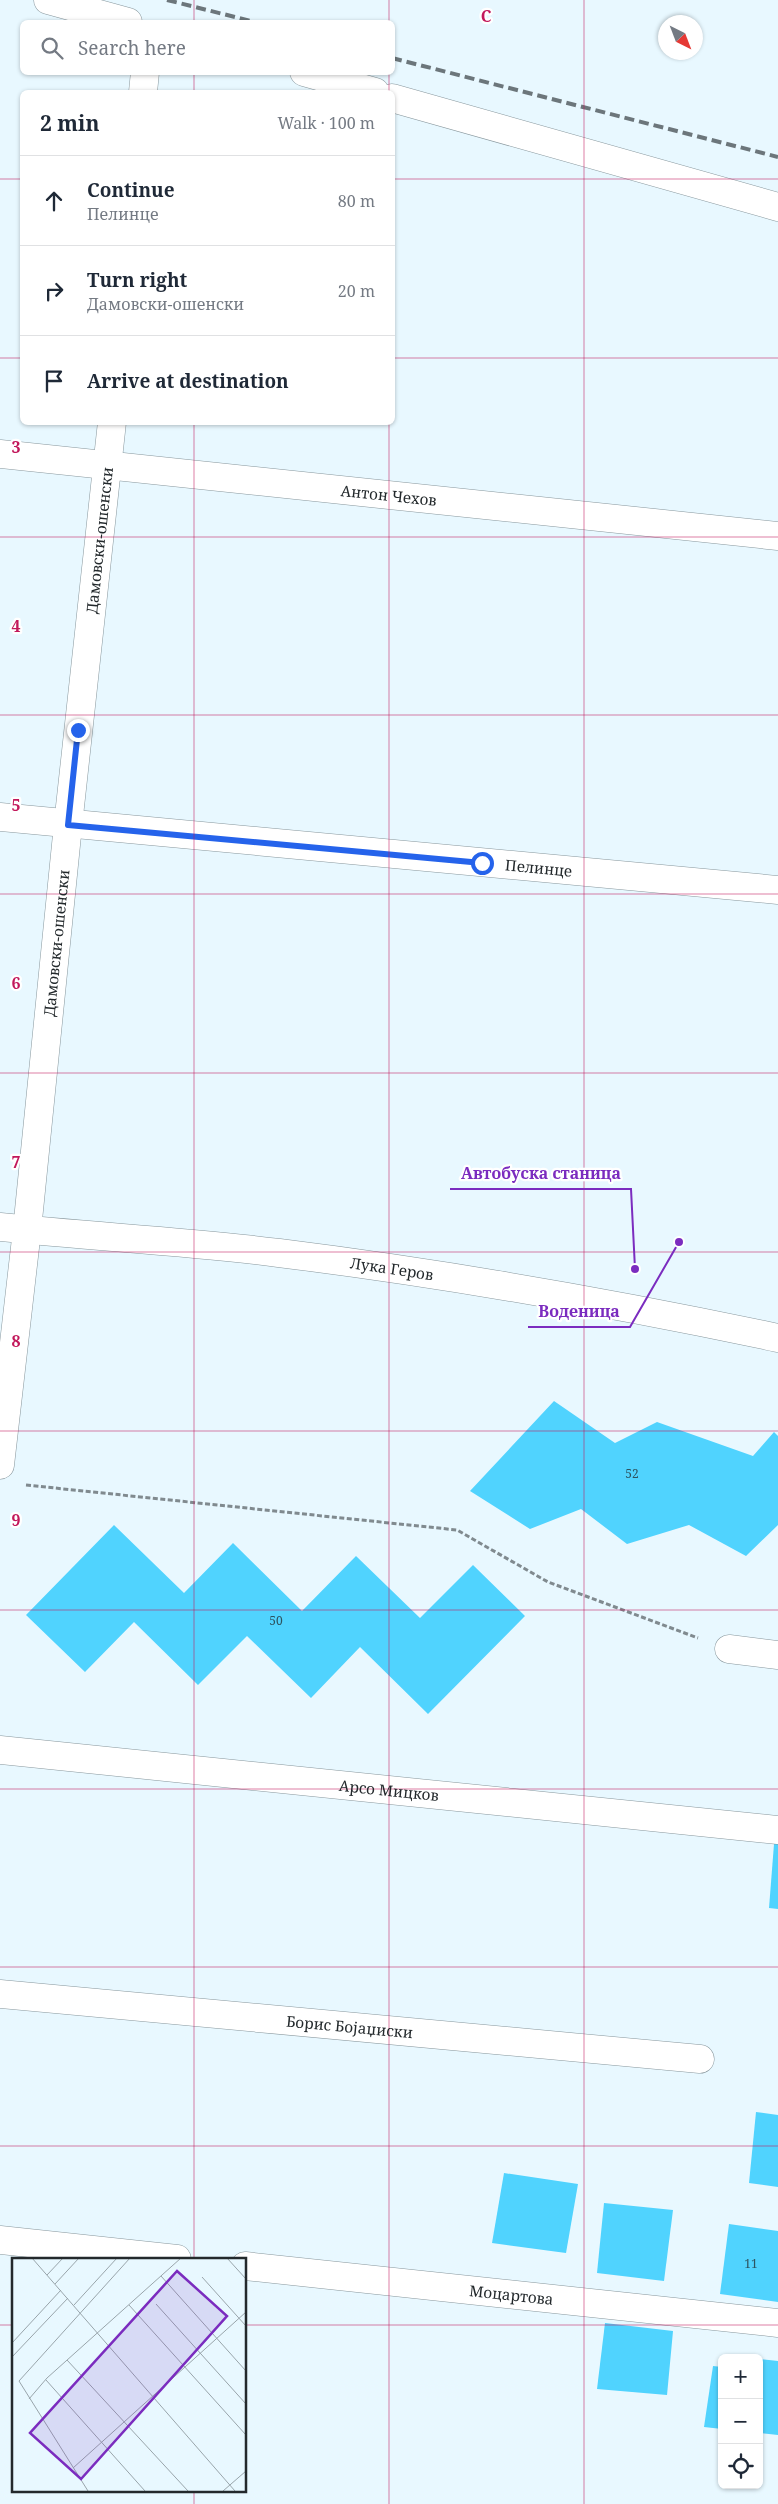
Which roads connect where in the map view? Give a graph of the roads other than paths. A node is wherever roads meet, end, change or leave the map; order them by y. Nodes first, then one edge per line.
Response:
1 (48, 0) edge
2 (121, 20) edge
3 (145, 75) edge
4 (315, 75) edge
5 (143, 90) edge
6 (368, 90) edge
7 (395, 99) edge
8 (778, 207) edge
9 (112, 425) edge
10 (0, 454) edge
11 (108, 466) junction
12 (778, 536) edge
13 (0, 817) edge
14 (68, 825) junction
15 (778, 890) edge
16 (0, 1227) edge
17 (28, 1230) junction
18 (778, 1338) edge
19 (0, 1465) edge
20 (729, 1649) road end
21 (778, 1654) edge
22 (0, 1750) edge
23 (778, 1830) edge
24 (0, 1994) edge
25 (700, 2059) dead end
26 (0, 2240) edge
27 (168, 2258) edge
28 (246, 2266) edge
29 (778, 2323) edge

1 - 2 street
3 - 5 street
4 - 6 street
7 - 8 street
9 - 11 street, Дамовски-ошенски
10 - 11 street, Антон Чехов
11 - 12 street, Антон Чехов
11 - 14 street, Дамовски-ошенски
13 - 14 street, Пелинце
14 - 15 street, Пелинце
14 - 17 street, Дамовски-ошенски
16 - 17 street, Лука Геров
17 - 18 street, Лука Геров
17 - 19 street, Дамовски-ошенски
20 - 21 street
22 - 23 street, Арсо Мицков
24 - 25 street, Борис Бојаџиски
26 - 27 street
28 - 29 street, Моцартова

